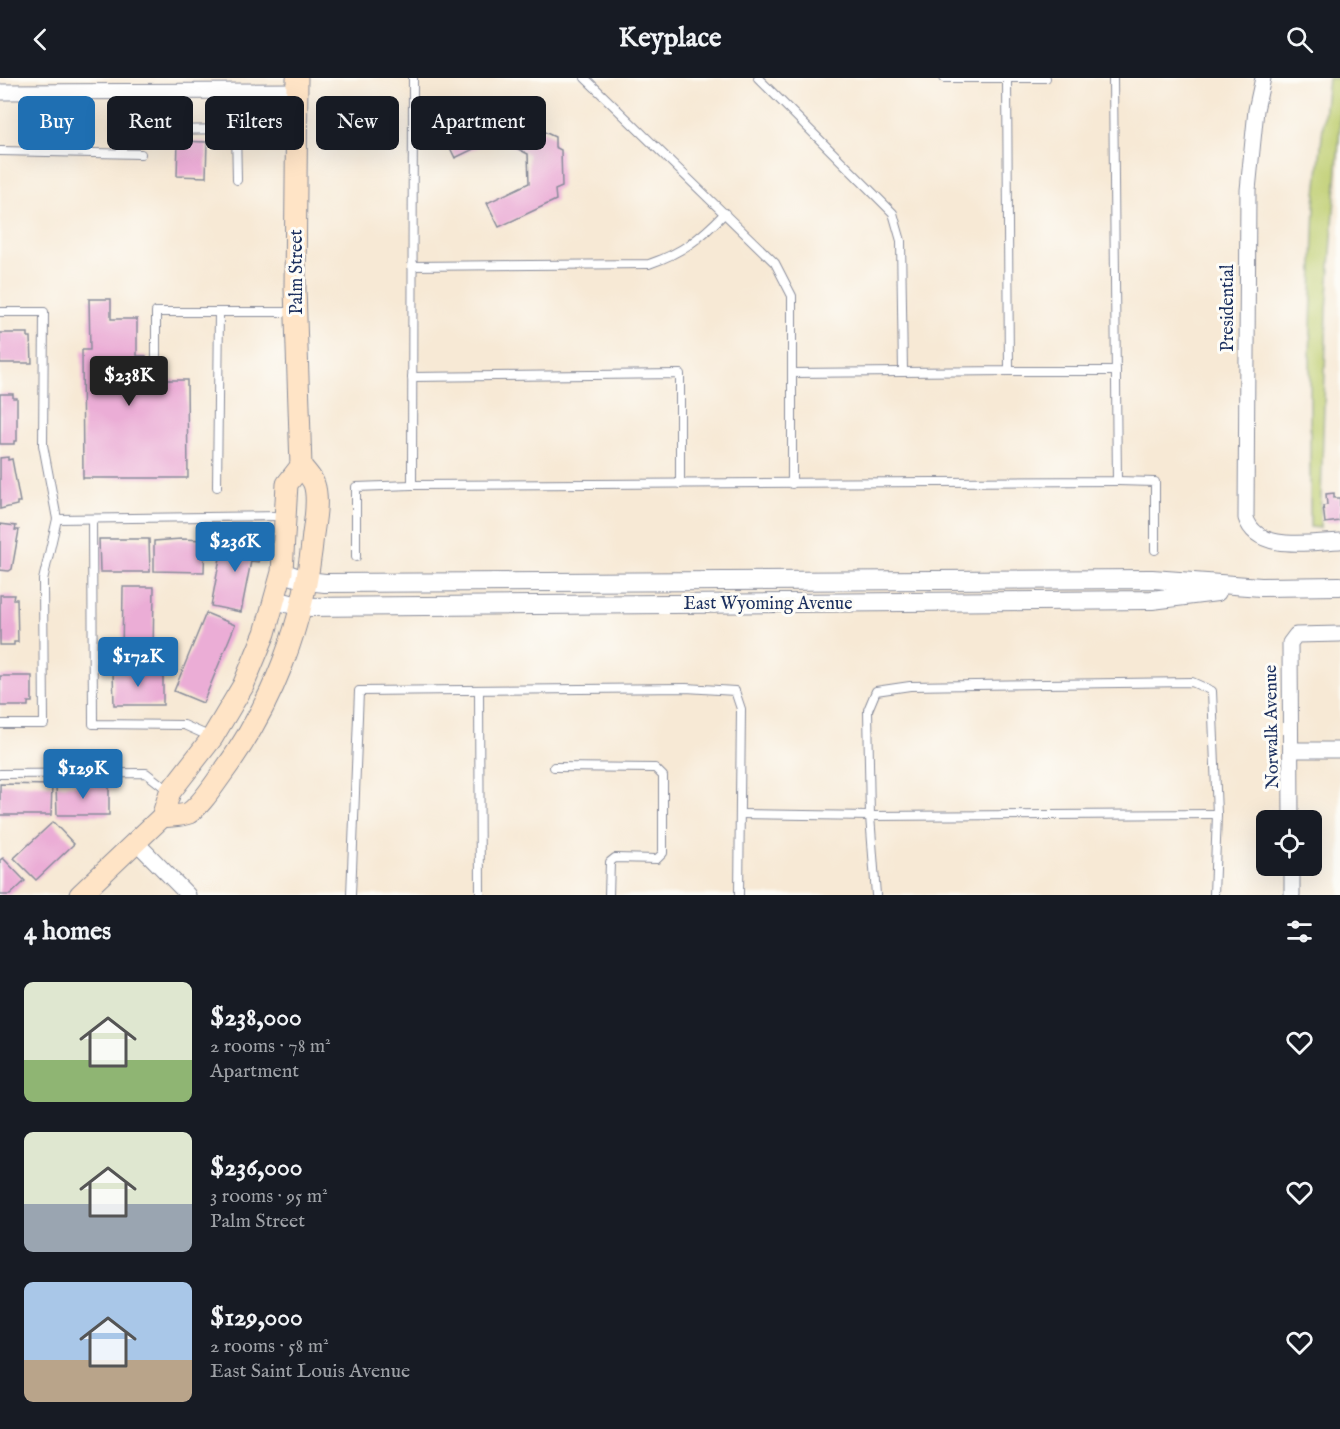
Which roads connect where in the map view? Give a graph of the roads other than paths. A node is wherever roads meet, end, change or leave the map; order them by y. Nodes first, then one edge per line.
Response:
1 (413, 78) edge
2 (585, 78) edge
3 (758, 78) edge
4 (944, 78) edge
5 (1007, 78) edge
6 (1046, 78) edge
7 (1113, 78) edge
8 (1263, 78) edge
9 (297, 85) edge
10 (0, 92) edge
11 (236, 150) edge
12 (297, 150) edge
13 (0, 151) edge
14 (141, 154) dead end
15 (237, 180) dead end
16 (725, 213) junction
17 (412, 266) junction
18 (0, 312) edge
19 (219, 312) junction
20 (296, 312) junction
21 (156, 360) dead end
22 (1009, 371) junction
23 (1116, 371) junction
24 (903, 372) junction
25 (792, 373) junction
26 (412, 377) junction
27 (301, 466) junction
28 (1117, 481) junction
29 (681, 484) junction
30 (792, 484) junction
31 (412, 485) junction
32 (217, 488) dead end
33 (287, 516) junction
34 (57, 519) junction
35 (92, 519) junction
36 (1340, 541) edge
37 (1155, 550) dead end
38 (356, 557) dead end
39 (282, 572) junction
40 (307, 581) junction
41 (1340, 586) edge
42 (1261, 587) junction
43 (275, 600) junction
44 (302, 607) junction
45 (1340, 634) edge
46 (479, 691) junction
47 (0, 724) edge
48 (212, 738) junction
49 (1291, 750) junction
50 (1340, 750) edge
51 (554, 767) dead end
52 (0, 774) edge
53 (170, 792) junction
54 (1292, 810) edge
55 (740, 814) junction
56 (1216, 814) junction
57 (870, 816) junction
58 (162, 817) junction
59 (137, 843) junction
60 (1292, 876) edge
61 (80, 895) edge
62 (188, 895) edge
63 (351, 895) edge
64 (480, 895) edge
65 (609, 895) edge
66 (740, 895) edge
67 (876, 895) edge
68 (1214, 895) edge
69 (1292, 895) edge

1 - 17 lane
2 - 16 lane
3 - 24 lane
4 - 5 lane
5 - 6 lane
5 - 22 lane
7 - 23 lane
8 - 36 street, Presidential
9 - 10 street
11 - 15 lane
12 - 20 main road, Palm Street
13 - 14 lane
16 - 17 lane
16 - 25 lane
17 - 26 lane
18 - 34 lane
19 - 20 lane
19 - 21 lane
19 - 32 lane
20 - 27 main road, Palm Street
22 - 23 lane
22 - 24 lane
23 - 28 lane
24 - 25 lane
25 - 30 lane
26 - 29 lane
26 - 31 lane
27 - 33 main road
27 - 40 main road, Palm Street
28 - 30 lane
28 - 37 lane
29 - 30 lane
29 - 31 lane
31 - 38 lane
33 - 35 lane
33 - 39 main road
34 - 35 lane
34 - 47 lane
35 - 48 lane
39 - 40 street, East Wyoming Avenue
39 - 43 main road
40 - 42 street, East Wyoming Avenue
40 - 44 main road, Palm Street
41 - 42 street, East Wyoming Avenue
42 - 44 street, East Wyoming Avenue
43 - 44 street, East Wyoming Avenue
43 - 48 main road
44 - 58 main road, Palm Street
45 - 49 street, Norwalk Avenue
46 - 55 lane
46 - 63 lane
46 - 64 lane
48 - 53 main road
49 - 50 street
49 - 54 street, Norwalk Avenue
51 - 65 lane
52 - 53 lane
53 - 58 main road
55 - 57 lane
55 - 66 lane
56 - 57 lane
56 - 57 lane
56 - 68 lane
57 - 67 lane
58 - 59 main road
59 - 61 main road
59 - 62 street
60 - 69 street

